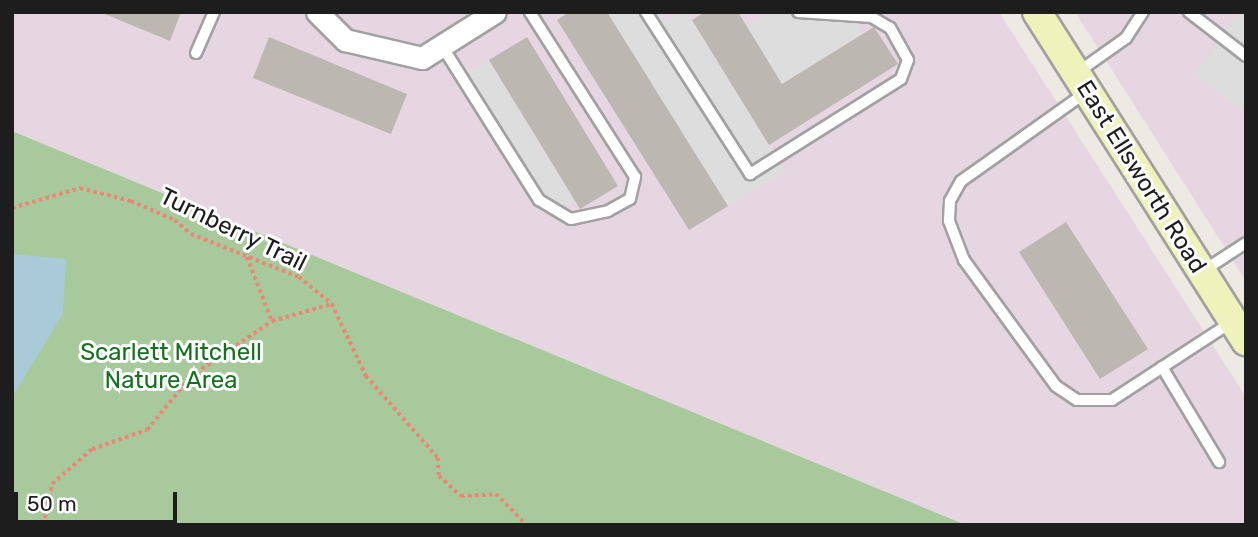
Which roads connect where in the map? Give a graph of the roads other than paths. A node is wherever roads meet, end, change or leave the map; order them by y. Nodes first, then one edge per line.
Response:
1 (214, 12) edge
2 (317, 12) edge
3 (495, 12) edge
4 (530, 12) edge
5 (646, 12) edge
6 (798, 12) edge
7 (1037, 12) edge
8 (1143, 12) edge
9 (1189, 12) edge
10 (442, 46) junction
11 (196, 53) dead end
12 (1246, 56) edge
13 (1081, 83) junction
14 (1246, 243) edge
15 (1200, 272) junction
16 (1239, 331) edge
17 (1163, 367) junction
18 (1219, 462) dead end

1 - 11 lane
2 - 10 street
3 - 10 street
4 - 10 lane
5 - 6 lane
7 - 13 main road, East Ellsworth Road
8 - 13 lane
9 - 12 lane
13 - 15 main road, East Ellsworth Road
13 - 17 lane
14 - 15 lane
15 - 16 main road, East Ellsworth Road
16 - 17 lane
17 - 18 lane

